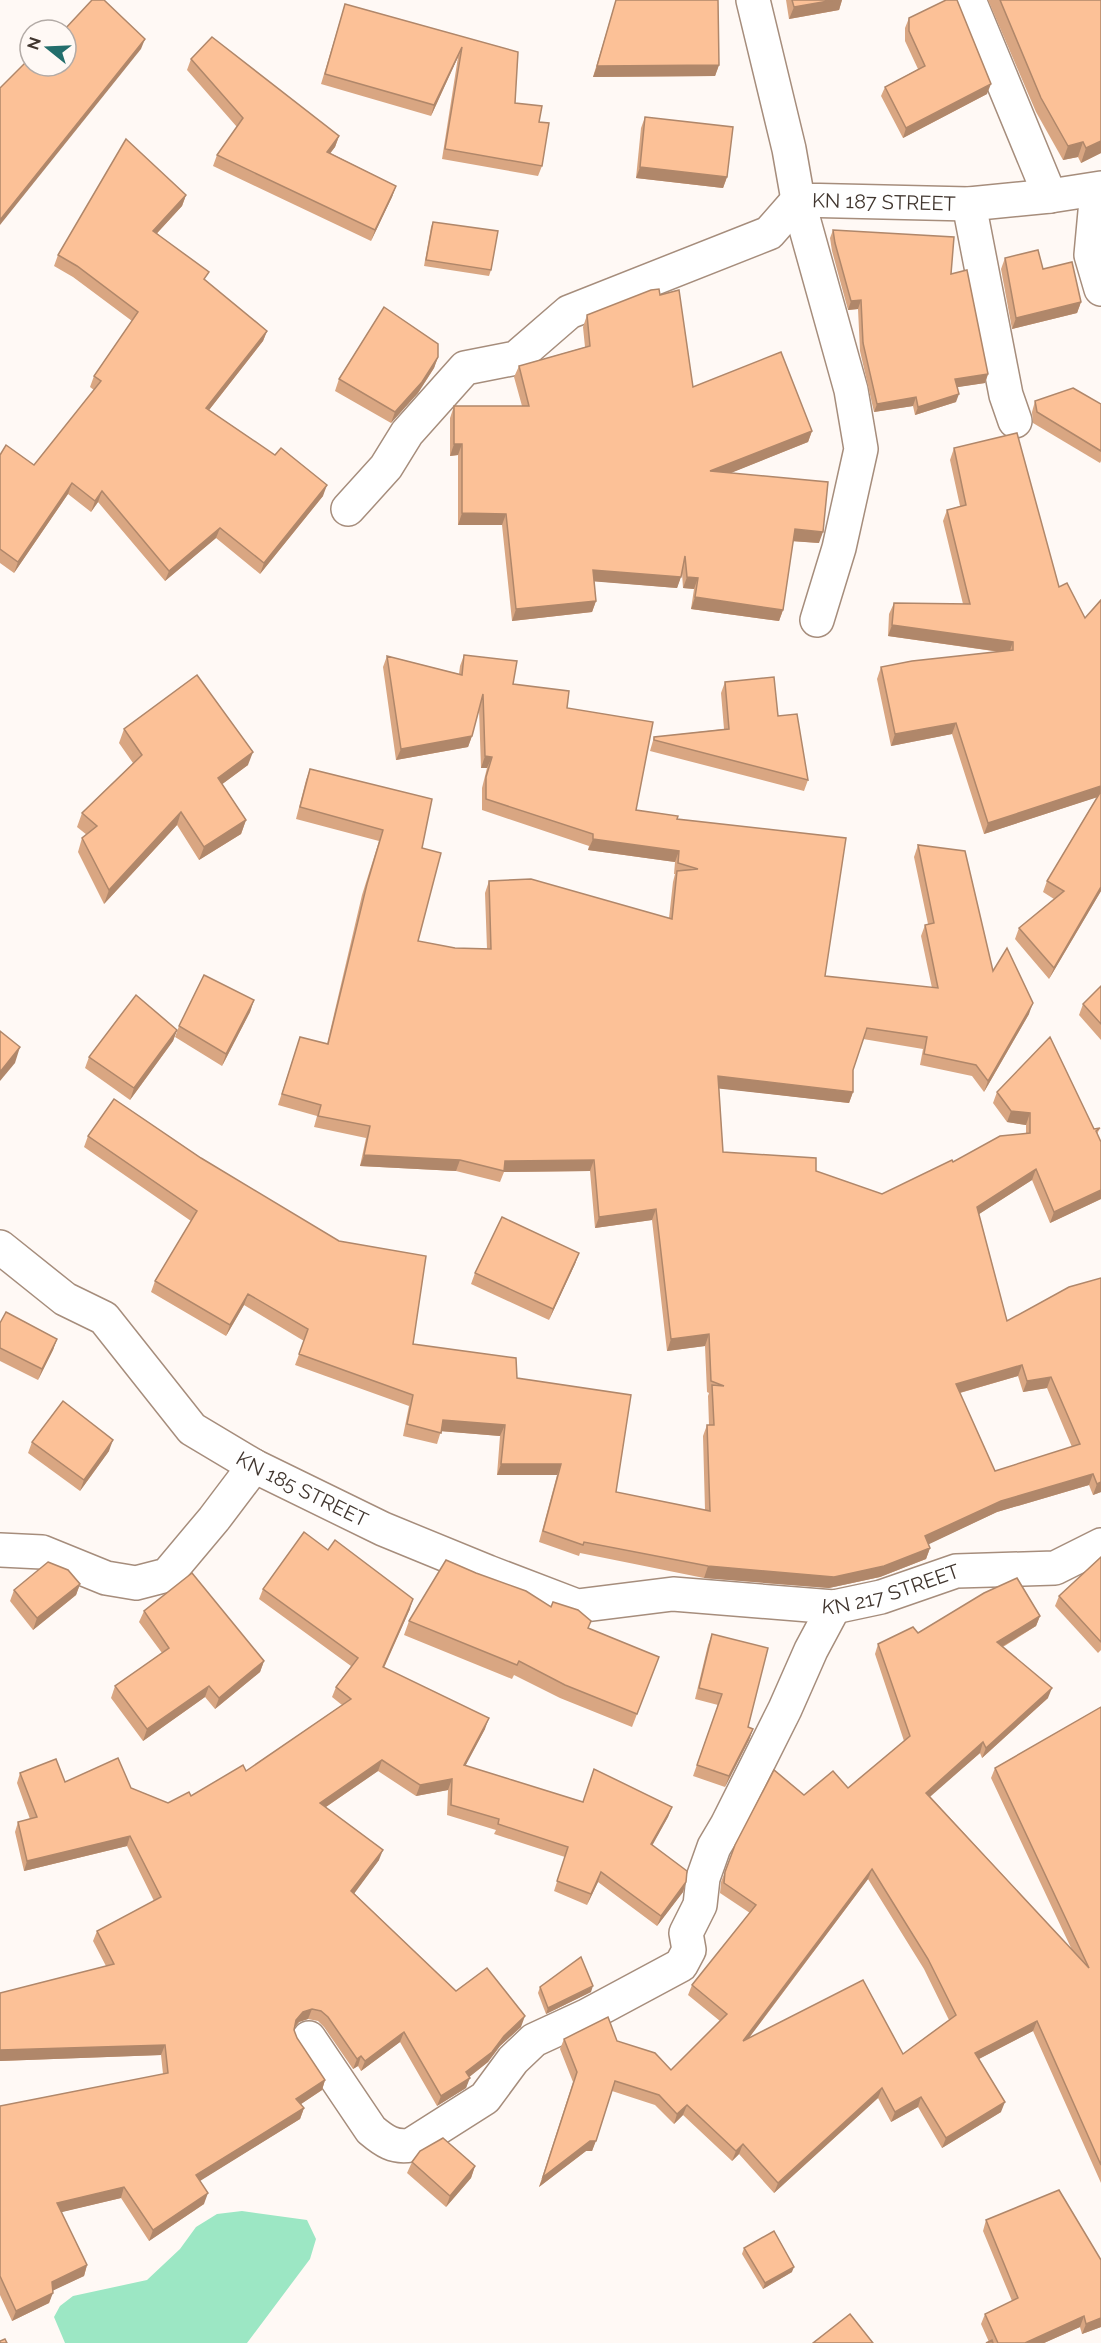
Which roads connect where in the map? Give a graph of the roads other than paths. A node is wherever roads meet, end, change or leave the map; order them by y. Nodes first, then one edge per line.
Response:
1 (753, 0) edge
2 (969, 0) edge
3 (1099, 189) edge
4 (1050, 196) junction
5 (798, 200) junction
6 (969, 204) junction
7 (1101, 289) edge
8 (1015, 421) dead end
9 (348, 509) dead end
10 (817, 620) dead end
11 (0, 1247) edge
12 (254, 1466) junction
13 (1101, 1545) edge
14 (0, 1550) edge
15 (673, 1594) joint
16 (834, 1607) junction
17 (309, 2038) dead end

1 - 5 street, KN 187 STREET
2 - 4 street
3 - 4 street, KN 187 STREET
3 - 7 street
4 - 6 street, KN 187 STREET
5 - 6 street, KN 187 STREET
5 - 9 street
5 - 10 street
6 - 8 street
11 - 12 street, KN 185 STREET
12 - 14 street
12 - 15 street, KN 185 STREET
13 - 16 street, KN 217 STREET
15 - 16 street, KN 217 STREET
16 - 17 street

